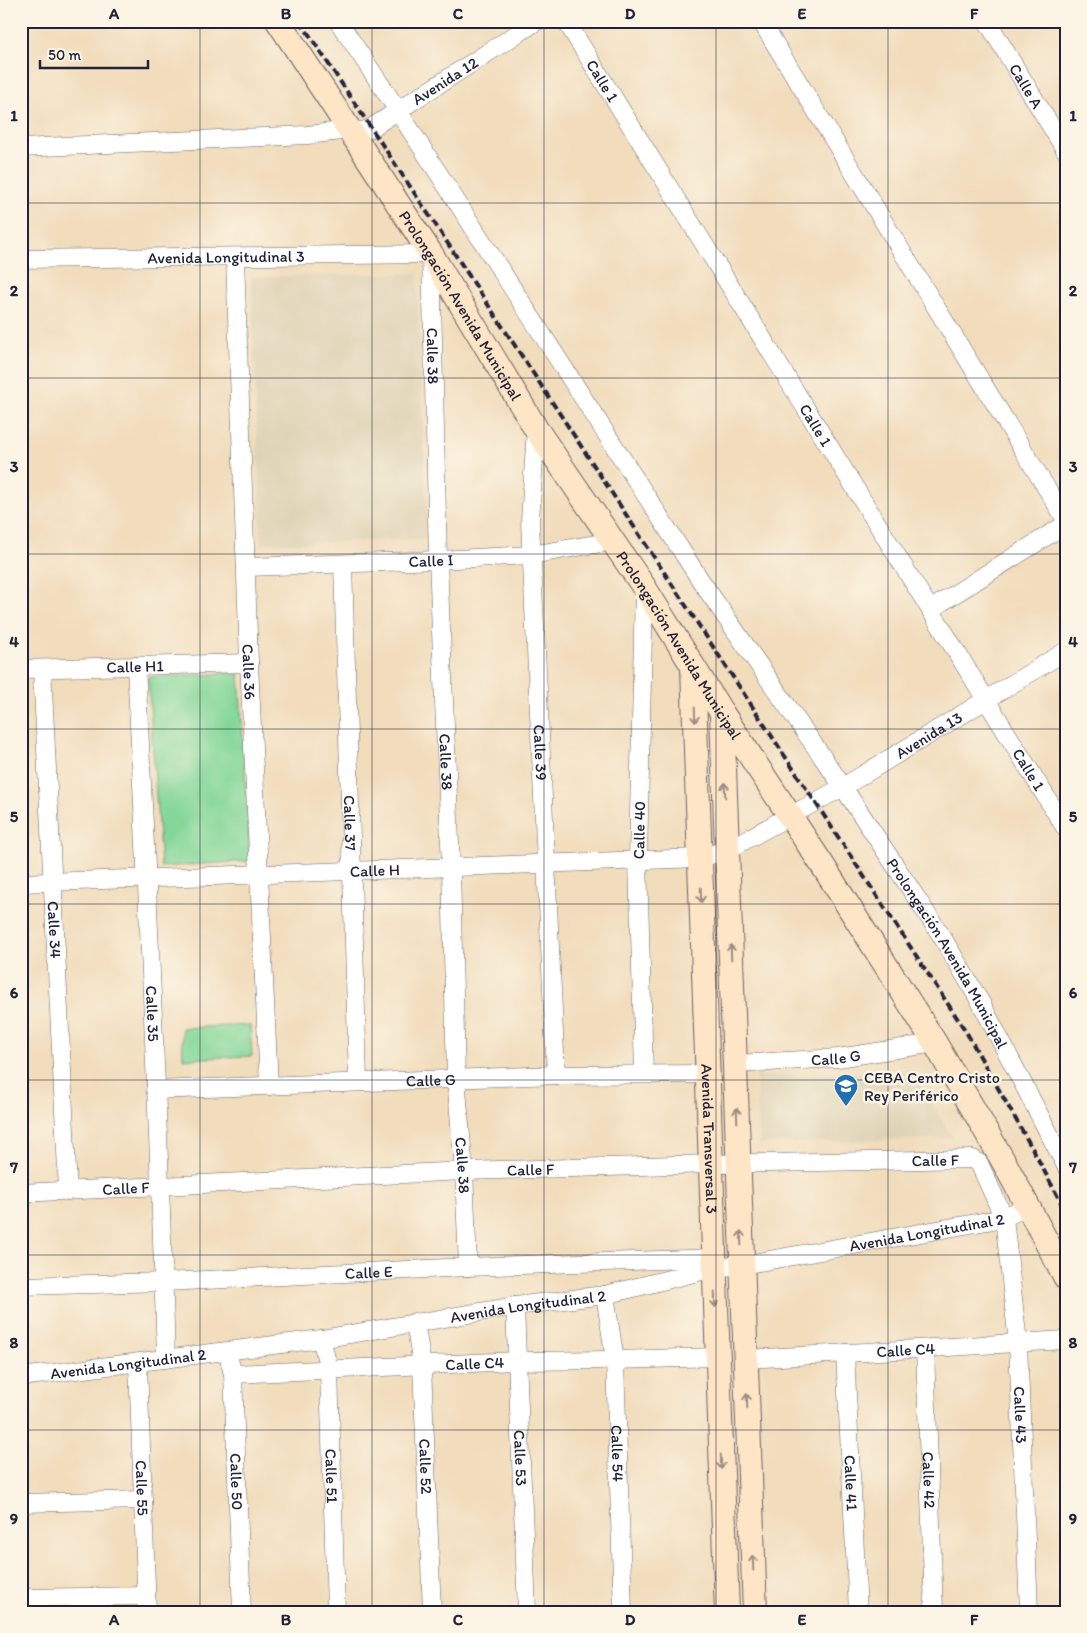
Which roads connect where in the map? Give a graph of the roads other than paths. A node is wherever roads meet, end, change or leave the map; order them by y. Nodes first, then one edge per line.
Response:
1 (278, 21) edge
2 (338, 21) edge
3 (536, 21) edge
4 (566, 21) edge
5 (761, 21) edge
6 (987, 21) edge
7 (397, 109) junction
8 (350, 130) junction
9 (21, 148) edge
10 (1066, 151) edge
11 (431, 254) junction
12 (235, 257) junction
13 (21, 260) edge
14 (536, 430) junction
15 (1066, 520) edge
16 (1066, 524) edge
17 (613, 541) junction
18 (531, 555) junction
19 (438, 560) junction
20 (343, 564) junction
21 (246, 567) junction
22 (644, 587) junction
23 (930, 609) junction
24 (1066, 651) edge
25 (249, 663) junction
26 (136, 666) junction
27 (693, 666) junction
28 (42, 668) junction
29 (21, 670) edge
30 (986, 699) junction
31 (722, 713) junction
32 (843, 787) junction
33 (790, 815) junction
34 (1066, 829) edge
35 (727, 850) junction
36 (700, 858) junction
37 (638, 860) junction
38 (546, 863) junction
39 (451, 867) junction
40 (353, 870) junction
41 (260, 874) junction
42 (147, 878) junction
43 (53, 881) junction
44 (21, 882) edge
45 (935, 1043) junction
46 (735, 1064) junction
47 (644, 1074) junction
48 (707, 1074) junction
49 (556, 1075) junction
50 (456, 1078) junction
51 (358, 1081) junction
52 (270, 1086) junction
53 (155, 1090) junction
54 (711, 1164) junction
55 (739, 1164) junction
56 (1066, 1166) edge
57 (464, 1171) junction
58 (160, 1185) junction
59 (68, 1191) junction
60 (21, 1193) edge
61 (1028, 1205) junction
62 (1004, 1218) junction
63 (714, 1263) junction
64 (742, 1265) junction
65 (468, 1266) junction
66 (1066, 1278) edge
67 (164, 1282) junction
68 (21, 1286) edge
69 (605, 1295) junction
70 (515, 1306) junction
71 (415, 1322) junction
72 (321, 1339) junction
73 (1066, 1340) edge
74 (1018, 1343) junction
75 (924, 1348) junction
76 (227, 1352) junction
77 (845, 1353) junction
78 (718, 1357) junction
79 (166, 1359) junction
80 (746, 1359) junction
81 (615, 1360) junction
82 (517, 1361) junction
83 (138, 1363) junction
84 (422, 1365) junction
85 (329, 1369) junction
86 (233, 1374) junction
87 (21, 1377) edge
88 (143, 1500) junction
89 (21, 1503) edge
90 (21, 1598) edge
91 (146, 1604) edge
92 (242, 1612) edge
93 (336, 1612) edge
94 (432, 1612) edge
95 (528, 1612) edge
96 (623, 1612) edge
97 (727, 1612) edge
98 (755, 1612) edge
99 (858, 1612) edge
100 (934, 1612) edge
101 (1029, 1612) edge

1 - 8 street, Prolongación Avenida Municipal
2 - 7 street, Prolongación Avenida Municipal
3 - 7 street, Avenida 12
4 - 23 street, Calle 1
5 - 15 street
6 - 10 street, Calle A
7 - 8 street, Avenida 12
7 - 32 street, Prolongación Avenida Municipal
8 - 9 street, Avenida 12
8 - 11 street, Prolongación Avenida Municipal
11 - 12 street, Avenida Longitudinal 3
11 - 14 street, Prolongación Avenida Municipal
11 - 19 street, Calle 38
12 - 13 street, Avenida Longitudinal 3
12 - 21 street, Calle 36
14 - 17 street, Prolongación Avenida Municipal
14 - 18 street, Calle 39
16 - 23 street
17 - 18 street, Calle I
17 - 22 street, Prolongación Avenida Municipal
18 - 19 street, Calle I
18 - 38 street, Calle 39
19 - 20 street, Calle I
19 - 39 street, Calle 38
20 - 21 street, Calle I
20 - 40 street, Calle 37
21 - 25 street, Calle 36
22 - 27 street, Prolongación Avenida Municipal
22 - 37 street, Calle 40
23 - 30 street, Calle 1
24 - 30 street, Avenida 13
25 - 26 street, Calle H1
25 - 41 street, Calle 36
26 - 28 street, Calle H1
26 - 42 street, Calle 35
27 - 31 street, Prolongación Avenida Municipal
27 -> 36 street, Avenida Transversal 3
28 - 29 street, Calle H1
28 - 43 street, Calle 34
30 - 32 street, Avenida 13
30 - 34 street, Calle 1
31 - 33 street, Prolongación Avenida Municipal
35 -> 31 street, Avenida Transversal 3
32 - 33 street, Avenida 13
32 - 56 street, Prolongación Avenida Municipal
33 - 35 street, Avenida 13
33 - 45 street, Prolongación Avenida Municipal
35 - 36 street, Calle H
46 -> 35 street, Avenida Transversal 3
36 - 37 street, Calle H
36 -> 48 street, Avenida Transversal 3
37 - 38 street, Calle H
37 - 47 street, Calle 40
38 - 39 street, Calle H
38 - 49 street, Calle 39
39 - 40 street, Calle H
39 - 50 street, Calle 38
40 - 41 street, Calle H
40 - 51 street, Calle 37
41 - 42 street, Calle H
41 - 52 street, Calle 36
42 - 43 street, Calle H
42 - 53 street, Calle 35
43 - 44 street, Calle H
43 - 59 street, Calle 34
45 - 46 street, Calle G
45 - 61 street, Prolongación Avenida Municipal
55 -> 46 street, Avenida Transversal 3
47 - 48 street, Calle G
47 - 49 street, Calle G
48 - 54 street, Avenida Transversal 3
49 - 50 street, Calle G
50 - 51 street, Calle G
50 - 57 street, Calle 38
51 - 52 street, Calle G
52 - 53 street, Calle G
53 - 58 street, Calle 35
54 - 55 street, Calle F
54 - 57 street, Calle F
54 - 63 street, Avenida Transversal 3
55 - 62 street, Calle F
64 -> 55 street, Avenida Transversal 3
57 - 58 street, Calle F
57 - 65 street, Calle 38
58 - 59 street, Calle F
58 - 67 street, Calle 35
59 - 60 street, Calle F
61 - 62 street, Avenida Longitudinal 2
61 - 66 street, Prolongación Avenida Municipal
62 - 64 street, Avenida Longitudinal 2
62 - 74 street, Calle 43
63 - 64 street, Avenida Longitudinal 2
63 - 65 street, Calle E
63 - 69 street, Avenida Longitudinal 2
63 -> 78 street, Avenida Transversal 3
64 - 80 street, Avenida Transversal 3
65 - 67 street, Calle E
67 - 68 street, Calle E
67 - 79 street, Calle 35
69 - 70 street, Avenida Longitudinal 2
69 - 81 street, Calle 54
70 - 71 street, Avenida Longitudinal 2
70 - 82 street, Calle 53
71 - 72 street, Avenida Longitudinal 2
71 - 84 street, Calle 52
72 - 76 street, Avenida Longitudinal 2
72 - 85 street, Calle 51
73 - 74 street, Calle C4
74 - 75 street, Calle C4
74 - 101 street, Calle 43
75 - 77 street, Calle C4
75 - 100 street, Calle 42
76 - 79 street, Avenida Longitudinal 2
76 - 86 street, Calle 50
77 - 80 street, Calle C4
77 - 99 street, Calle 41
78 - 81 street, Calle C4
78 -> 97 street, Avenida Transversal 3
79 - 83 street, Avenida Longitudinal 2
98 -> 80 street, Avenida Transversal 3
81 - 82 street, Calle C4
81 - 96 street, Calle 54
82 - 84 street, Calle C4
82 - 95 street, Calle 53
83 - 87 street, Avenida Longitudinal 2
83 - 88 street, Calle 55
84 - 85 street, Calle C4
84 - 94 street, Calle 52
85 - 86 street, Calle C4
85 - 93 street, Calle 51
86 - 92 street, Calle 50
88 - 89 street
88 - 91 street, Calle 55
90 - 91 street

